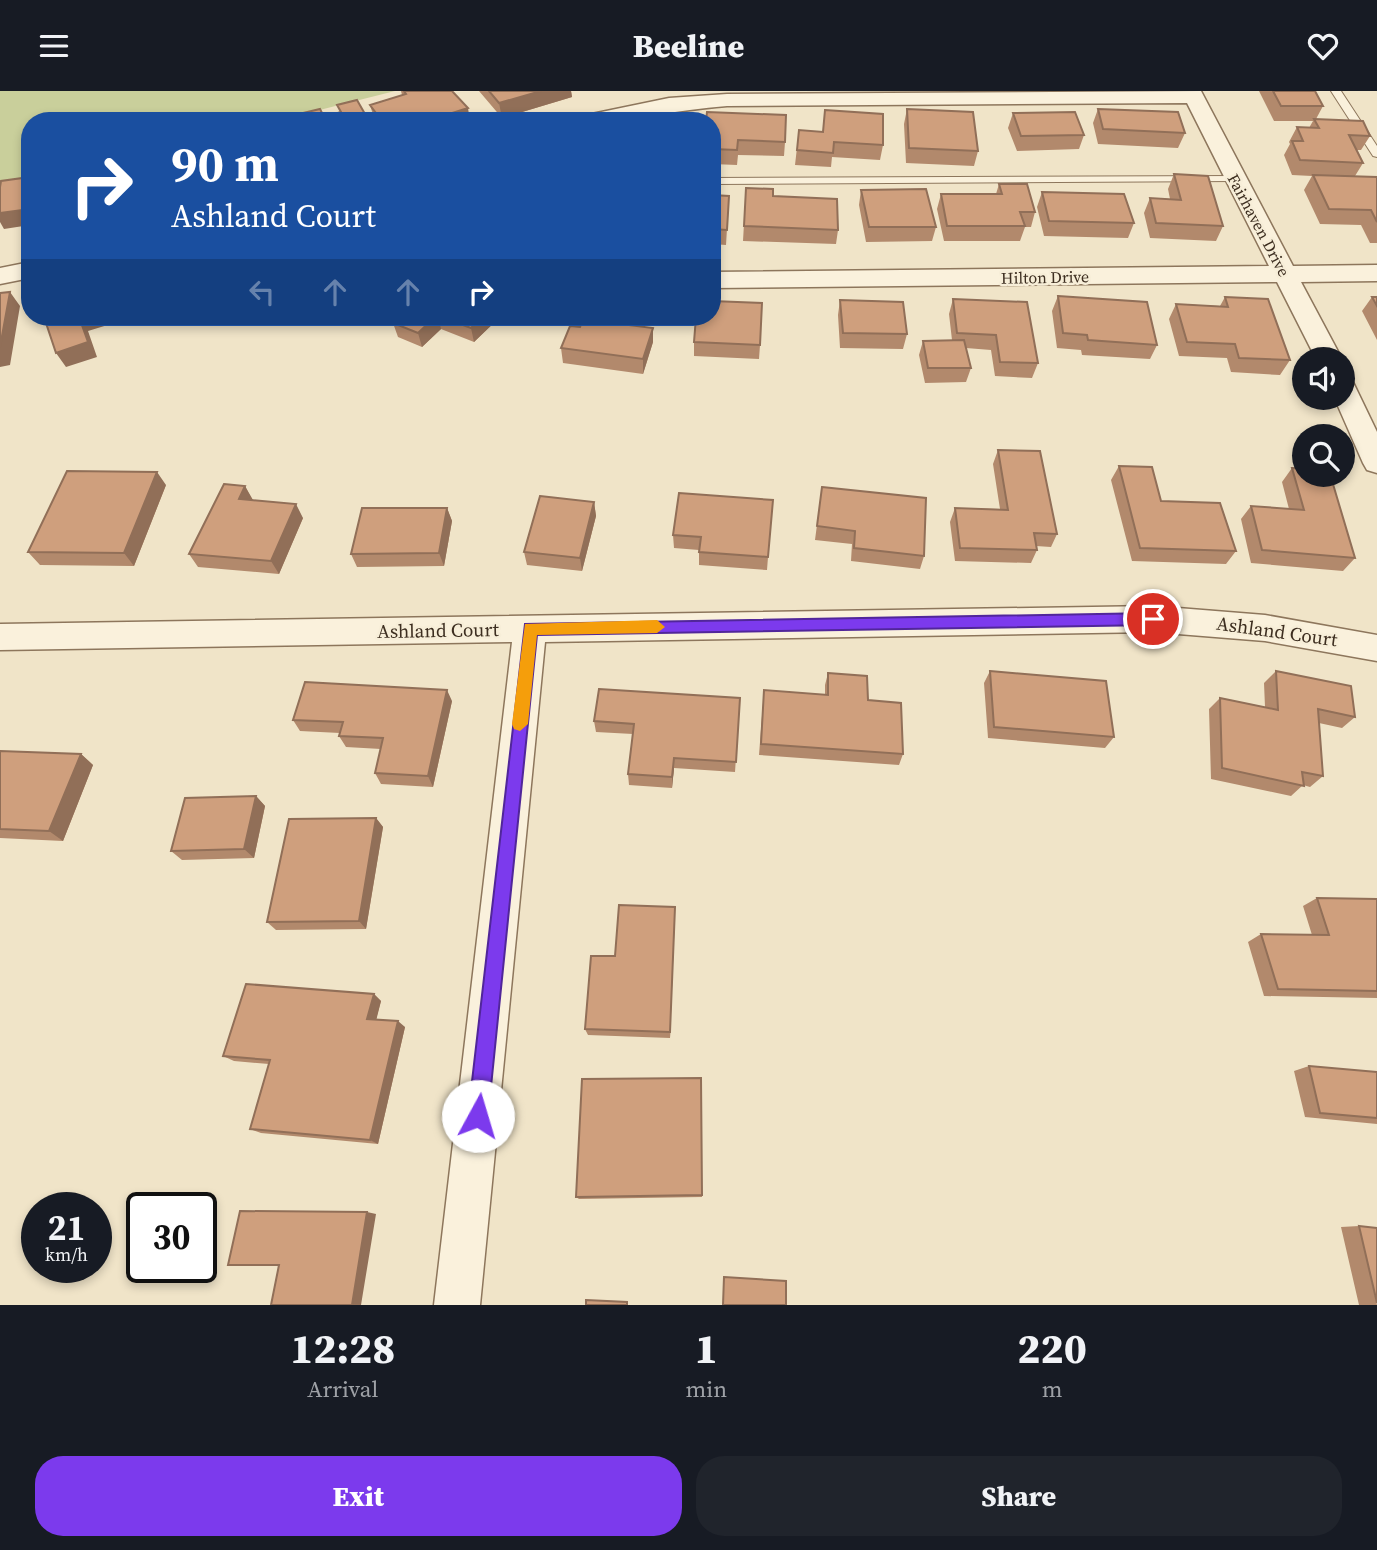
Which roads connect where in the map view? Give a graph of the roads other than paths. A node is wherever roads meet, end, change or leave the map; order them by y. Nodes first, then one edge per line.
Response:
1 (1336, 91) edge
2 (1192, 94) edge
3 (632, 112) edge
4 (1377, 154) edge
5 (1234, 178) junction
6 (721, 181) edge
7 (21, 272) edge
8 (1377, 273) edge
9 (1284, 274) junction
10 (0, 276) edge
11 (721, 280) edge
12 (1323, 347) edge
13 (1353, 410) edge
14 (1377, 463) edge
15 (530, 628) junction
16 (0, 638) edge
17 (1377, 648) edge
18 (457, 1305) edge

1 - 4 lane
2 - 3 street
2 - 5 street, Fairhaven Drive
5 - 6 lane
5 - 9 street, Fairhaven Drive
7 - 10 street
8 - 9 street, Hilton Drive
9 - 11 street, Hilton Drive
9 - 12 street, Fairhaven Drive
13 - 14 street
15 - 16 street, Ashland Court
15 - 17 street, Ashland Court
15 - 18 street

